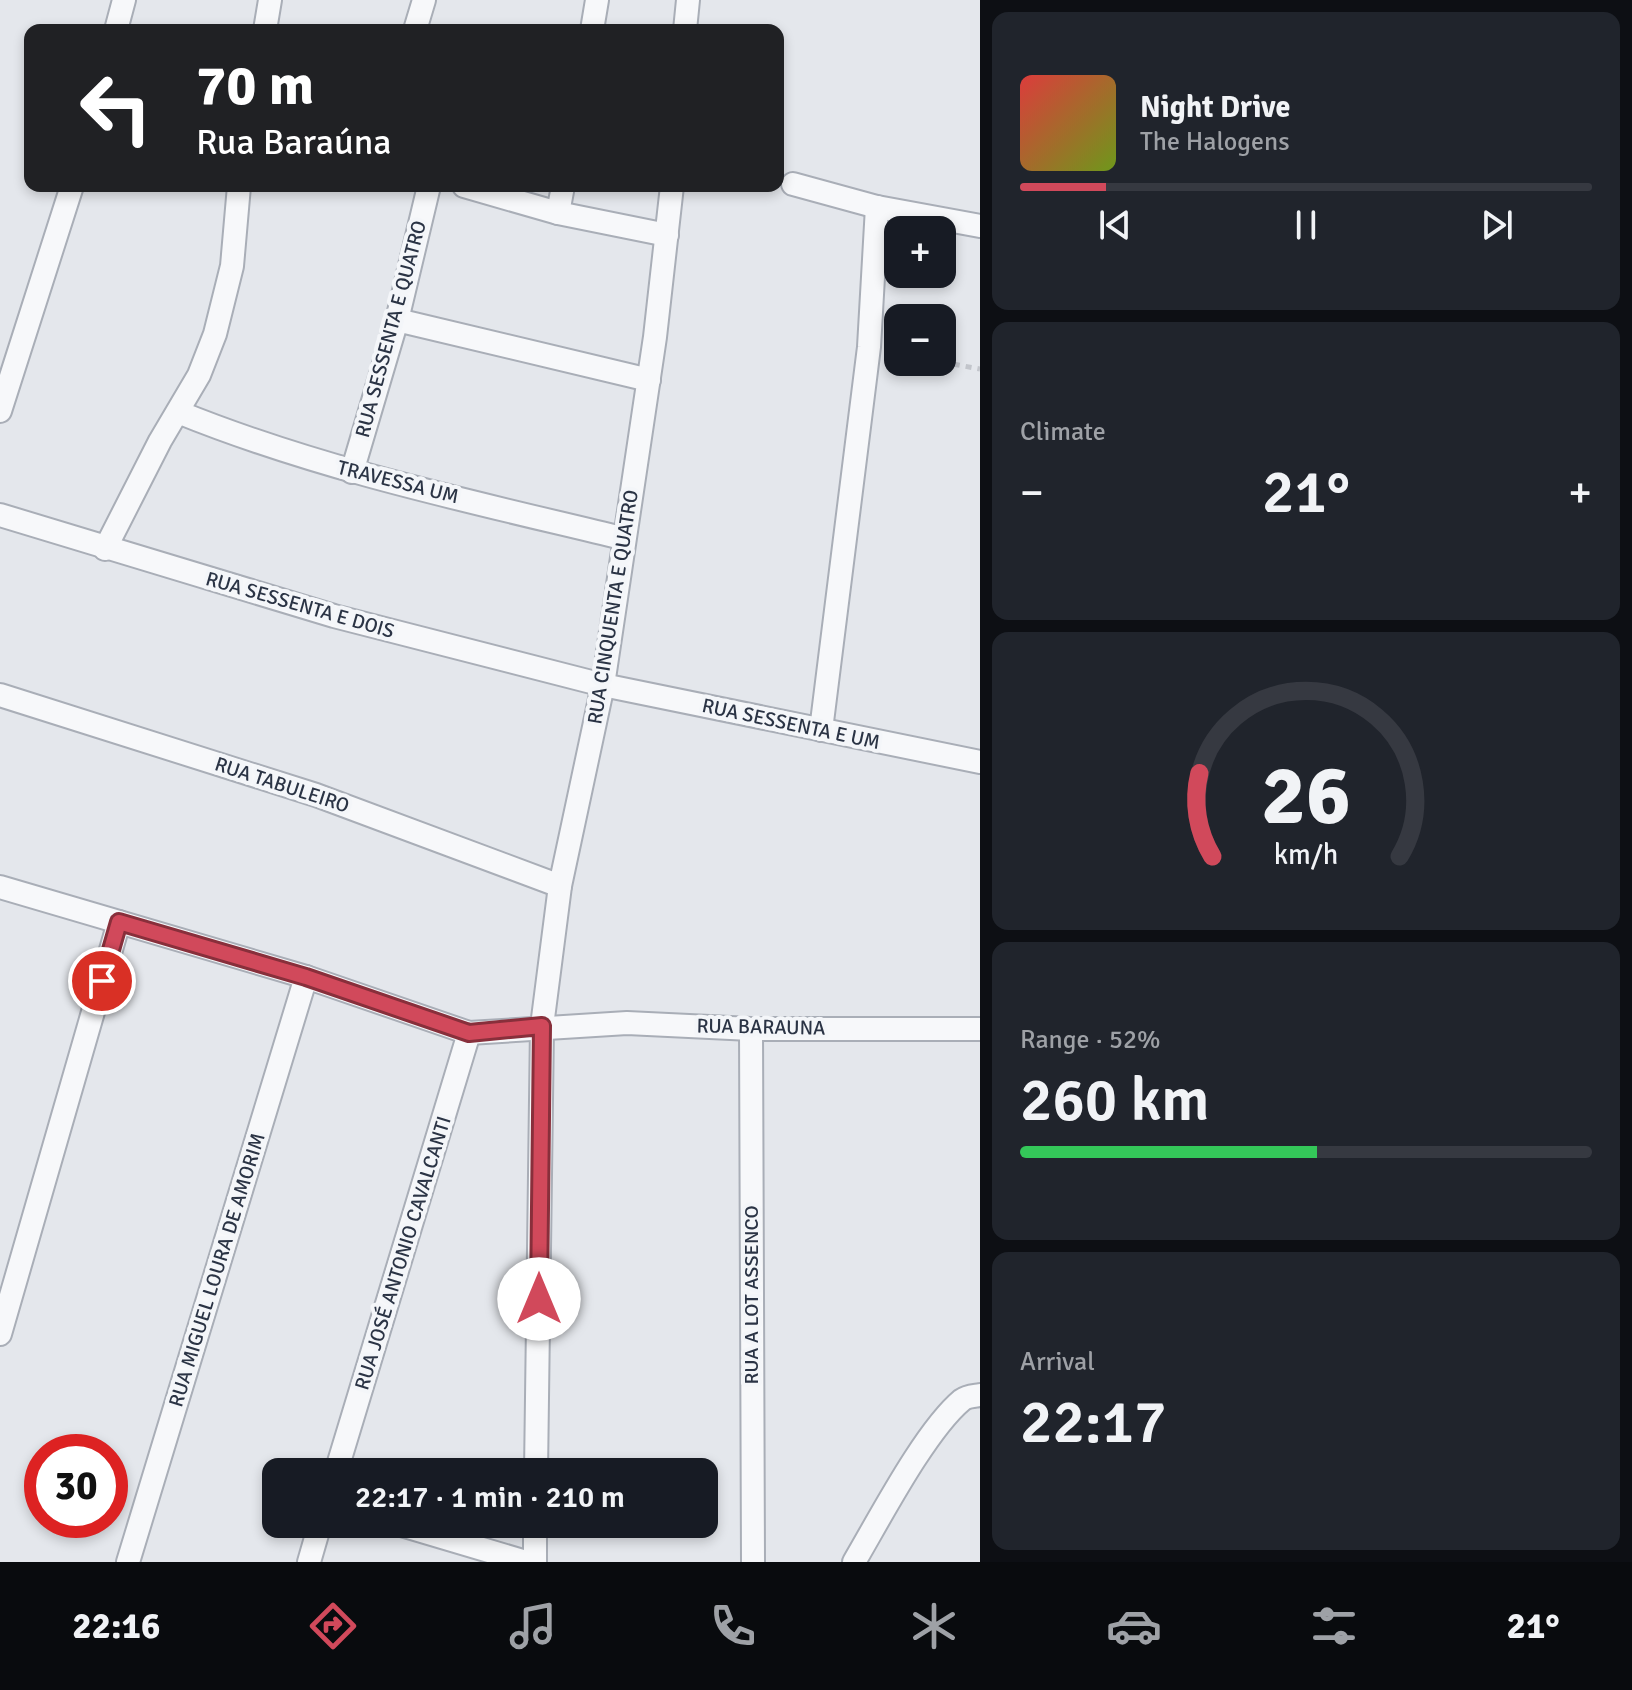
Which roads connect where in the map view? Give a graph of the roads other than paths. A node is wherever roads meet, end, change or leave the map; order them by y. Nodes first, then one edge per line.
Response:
1 (124, 0) edge
2 (270, 0) edge
3 (424, 0) edge
4 (597, 0) edge
5 (688, 0) edge
6 (118, 24) edge
7 (266, 24) edge
8 (417, 24) edge
9 (593, 24) edge
10 (686, 24) edge
11 (793, 184) dead end
12 (70, 192) edge
13 (238, 192) edge
14 (428, 192) edge
15 (485, 192) edge
16 (562, 192) edge
17 (671, 192) edge
18 (877, 207) junction
19 (558, 213) junction
20 (980, 226) edge
21 (667, 235) junction
22 (397, 320) junction
23 (649, 380) junction
24 (0, 411) edge
25 (178, 412) junction
26 (352, 472) junction
27 (0, 515) edge
28 (622, 538) junction
29 (105, 549) junction
30 (603, 685) junction
31 (0, 695) edge
32 (821, 730) junction
33 (980, 762) edge
34 (560, 886) junction
35 (0, 887) edge
36 (119, 922) junction
37 (306, 977) junction
38 (542, 1026) junction
39 (751, 1029) junction
40 (980, 1029) edge
41 (469, 1033) junction
42 (0, 1334) edge
43 (972, 1396) edge
44 (340, 1458) edge
45 (536, 1458) edge
46 (316, 1538) edge
47 (445, 1538) edge
48 (535, 1538) edge
49 (128, 1562) edge
50 (309, 1562) edge
51 (526, 1562) edge
52 (535, 1562) edge
53 (753, 1562) edge
54 (854, 1562) edge

1 - 6 street
2 - 7 street
3 - 8 street
4 - 9 street
5 - 10 street
11 - 18 street
12 - 24 street
13 - 25 street
14 - 22 street, RUA SESSENTA E QUATRO
15 - 19 street
16 - 19 street
17 - 21 street, RUA CINQUENTA E QUATRO
18 - 20 street
18 - 32 street
19 - 21 street
21 - 23 street, RUA CINQUENTA E QUATRO
22 - 23 street
22 - 26 street, RUA SESSENTA E QUATRO
23 - 28 street, RUA CINQUENTA E QUATRO
25 - 26 street, TRAVESSA UM
25 - 29 street
26 - 28 street, TRAVESSA UM
27 - 29 street, RUA SESSENTA E DOIS
28 - 30 street, RUA CINQUENTA E QUATRO
29 - 30 street, RUA SESSENTA E DOIS
30 - 32 street, RUA SESSENTA E UM
30 - 34 street, RUA CINQUENTA E QUATRO
31 - 34 street, RUA TABULEIRO
32 - 33 street, RUA SESSENTA E UM
34 - 38 street, RUA CINQUENTA E QUATRO
35 - 36 street
36 - 37 street
36 - 42 street
37 - 41 street
37 - 49 street, RUA MIGUEL LOURA DE AMORIM
38 - 39 street, RUA BARAUNA
38 - 41 street, RUA BARAUNA
38 - 45 street, RUA CINQUENTA E QUATRO
39 - 40 street, RUA BARAUNA
39 - 53 street, RUA A LOT ASSENCO
41 - 44 street, RUA JOSÉ ANTONIO CAVALCANTI
43 - 54 street
46 - 50 street
47 - 51 street
48 - 52 street

